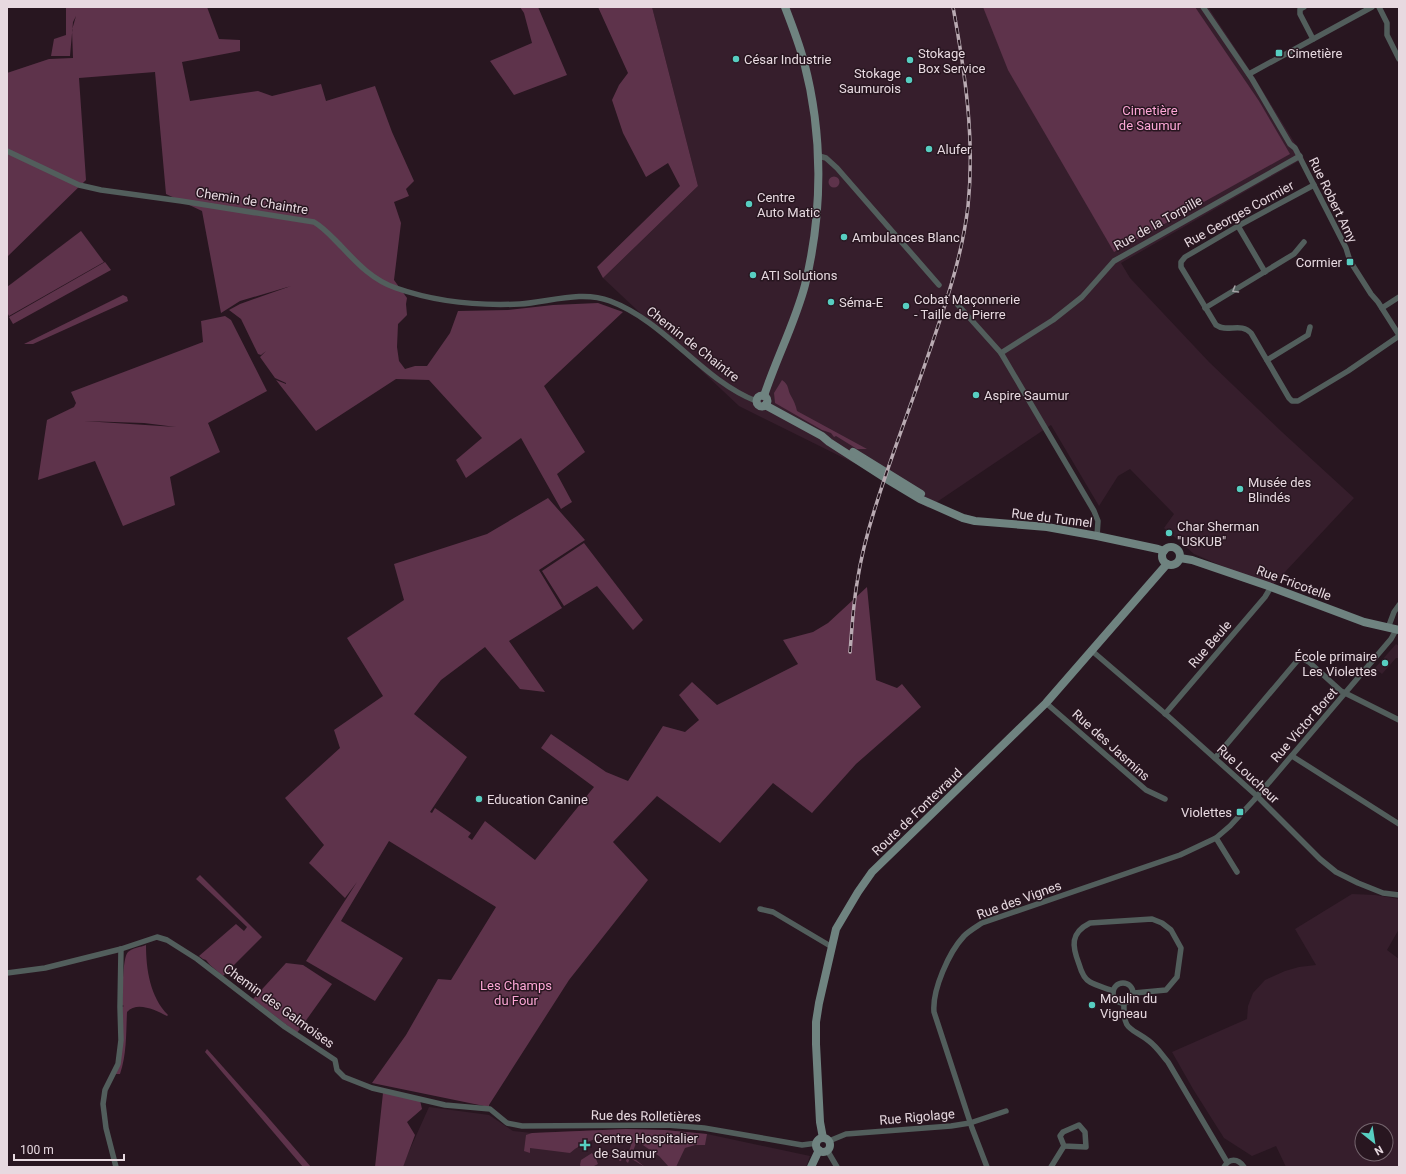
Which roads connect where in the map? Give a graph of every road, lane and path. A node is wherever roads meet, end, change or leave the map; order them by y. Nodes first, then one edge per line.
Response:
1 (785, 7) edge
2 (1203, 7) edge
3 (1304, 7) edge
4 (1379, 7) edge
5 (1369, 8) edge
6 (1313, 39) junction
7 (1399, 59) edge
8 (1249, 74) junction
9 (7, 151) edge
10 (819, 156) junction
11 (1300, 156) junction
12 (1314, 185) junction
13 (1238, 226) junction
14 (1304, 242) dead end
15 (1265, 272) junction
16 (940, 286) dead end
17 (1399, 297) edge
18 (958, 305) dead end
19 (1205, 308) junction
20 (1382, 308) junction
21 (1310, 327) dead end
22 (1399, 335) edge
23 (1001, 353) junction
24 (1267, 360) junction
25 (764, 396) junction
26 (756, 401) junction
27 (765, 405) junction
28 (1097, 536) junction
29 (1164, 551) junction
30 (1180, 558) junction
31 (1167, 564) junction
32 (1271, 587) junction
33 (1399, 605) edge
34 (1395, 629) edge
35 (1092, 650) junction
36 (1345, 694) junction
37 (1046, 703) junction
38 (1165, 714) junction
39 (1399, 720) edge
40 (1292, 756) junction
41 (1215, 758) junction
42 (1257, 796) junction
43 (1165, 799) dead end
44 (1399, 824) edge
45 (1216, 838) junction
46 (1237, 872) dead end
47 (1399, 895) edge
48 (760, 909) dead end
49 (832, 946) junction
50 (121, 949) junction
51 (7, 973) edge
52 (1113, 991) junction
53 (1134, 993) junction
54 (1124, 1004) junction
55 (1006, 1111) dead end
56 (970, 1123) junction
57 (522, 1126) joint
58 (823, 1144) junction
59 (1064, 1146) junction
60 (1225, 1165) edge
61 (116, 1167) edge
62 (811, 1167) edge
63 (837, 1167) edge
64 (986, 1167) edge
65 (1051, 1167) edge
66 (1244, 1167) edge

1 - 10 street
2 - 8 street, Rue Robert Amy
3 - 6 street
4 - 7 street
5 - 6 street
6 - 8 street
8 - 11 street, Rue Robert Amy
9 - 26 street, Chemin de Chaintre
10 - 16 street
10 - 25 street
11 - 12 street, Rue Robert Amy
11 - 23 street, Rue de la Torpille
12 - 13 street, Rue Georges Cormier
12 - 20 street, Rue Robert Amy
13 - 15 street
13 - 19 street, Rue Georges Cormier
14 - 15 street
15 -> 19 street
17 - 20 street
18 - 23 street
19 - 24 street, Rue Georges Cormier
20 - 22 street, Rue Robert Amy
21 - 24 street
22 - 24 street, Rue Georges Cormier
23 - 28 street
25 - 26 street
25 - 27 street
26 - 27 street
27 - 28 street, Rue du Tunnel
28 - 29 street, Rue du Tunnel
29 - 30 street
29 - 31 street
30 - 31 street
30 - 32 street, Rue Fricotelle
31 - 35 street, Route de Fontevraud
32 - 34 street, Rue Fricotelle
32 - 38 street, Rue Beule
33 - 34 street, Rue Victor Boret
34 - 36 street, Rue Victor Boret
35 - 37 street, Route de Fontevraud
35 - 38 street, Rue Loucheur
36 - 39 street
36 - 40 street, Rue Victor Boret
36 - 41 street
37 - 43 street, Rue des Jasmins
37 - 49 street, Route de Fontevraud
38 - 41 street, Rue Loucheur
40 - 42 street, Rue Victor Boret
40 - 44 street
41 - 42 street, Rue Loucheur
42 - 45 street, Rue des Vignes
42 - 47 street, Rue Loucheur
45 - 46 street
45 - 56 street, Rue des Vignes
48 - 49 street
49 - 58 street, Route de Fontevraud
50 - 51 street
50 - 57 street, Chemin des Galmoises
50 - 61 street
52 - 53 street
52 - 53 street
52 - 54 street
53 - 54 street
54 - 60 street
55 - 56 street, Rue Rigolage
56 - 58 street, Rue Rigolage
56 - 64 street, Rue des Vignes
57 - 58 street, Rue des Rolletières
58 - 62 street
58 - 63 street
59 - 59 street
59 - 65 street
60 - 66 street

